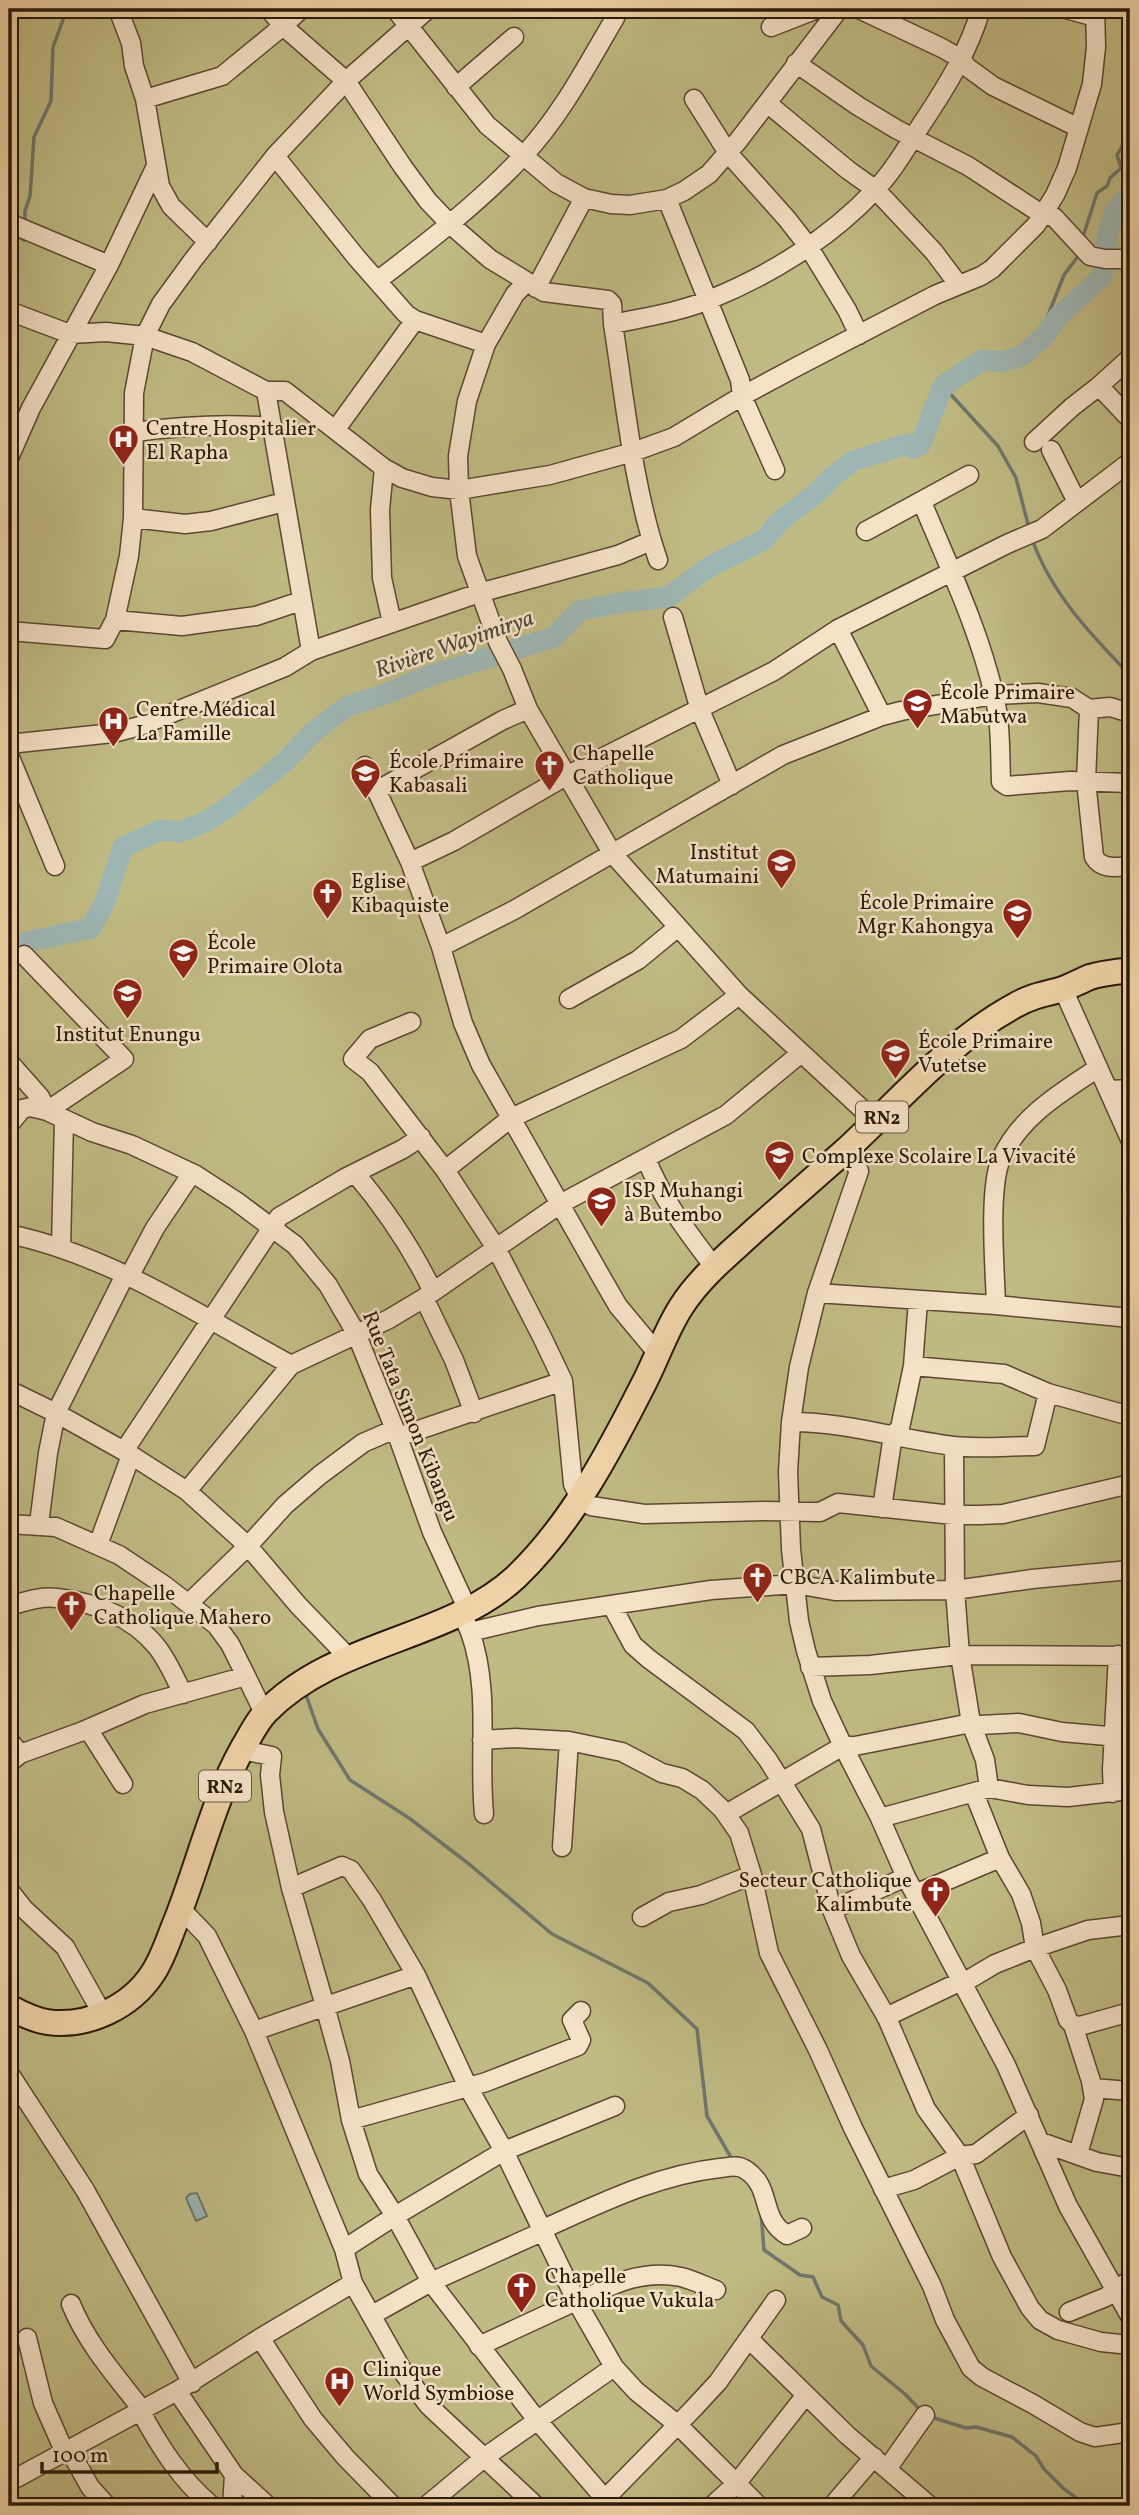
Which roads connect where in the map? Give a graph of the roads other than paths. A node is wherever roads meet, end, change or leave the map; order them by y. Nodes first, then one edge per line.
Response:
1 (118, 9) edge
2 (269, 9) edge
3 (301, 9) edge
4 (395, 9) edge
5 (428, 9) edge
6 (817, 9) edge
7 (839, 9) edge
8 (859, 9) edge
9 (981, 9) edge
10 (1066, 9) edge
11 (616, 13) edge
12 (1095, 13) edge
13 (284, 26) junction
14 (410, 27) junction
15 (771, 27) dead end
16 (514, 37) dead end
17 (961, 59) junction
18 (796, 63) junction
19 (346, 81) junction
20 (456, 88) junction
21 (145, 99) junction
22 (694, 99) dead end
23 (767, 103) junction
24 (1079, 128) junction
25 (913, 137) junction
26 (728, 153) junction
27 (275, 156) junction
28 (524, 156) junction
29 (155, 168) junction
30 (876, 190) junction
31 (584, 198) junction
32 (667, 199) junction
33 (1043, 215) junction
34 (9, 222) edge
35 (450, 225) junction
36 (208, 242) junction
37 (808, 246) junction
38 (1130, 259) edge
39 (109, 265) junction
40 (377, 281) junction
41 (958, 284) junction
42 (531, 286) junction
43 (709, 300) junction
44 (9, 311) edge
45 (415, 320) junction
46 (613, 324) junction
47 (70, 334) junction
48 (859, 335) junction
49 (145, 336) junction
50 (486, 344) junction
51 (1130, 358) edge
52 (1099, 386) junction
53 (266, 391) junction
54 (742, 396) junction
55 (1130, 419) edge
56 (272, 427) junction
57 (336, 429) junction
58 (135, 432) junction
59 (1034, 442) dead end
60 (1051, 450) dead end
61 (633, 452) junction
62 (9, 458) edge
63 (1130, 462) edge
64 (384, 468) junction
65 (775, 470) dead end
66 (970, 475) dead end
67 (459, 490) junction
68 (284, 502) junction
69 (922, 502) junction
70 (1077, 502) junction
71 (132, 518) junction
72 (866, 531) dead end
73 (651, 541) junction
74 (658, 560) dead end
75 (952, 573) junction
76 (479, 593) junction
77 (301, 601) junction
78 (673, 617) dead end
79 (115, 620) junction
80 (392, 623) junction
81 (838, 629) junction
82 (9, 631) edge
83 (311, 651) junction
84 (994, 695) junction
85 (528, 709) junction
86 (1089, 709) junction
87 (700, 710) junction
88 (1130, 713) edge
89 (882, 716) junction
90 (9, 744) edge
91 (9, 755) edge
92 (365, 766) dead end
93 (566, 776) junction
94 (1086, 781) junction
95 (1130, 783) edge
96 (732, 785) junction
97 (376, 790) junction
98 (612, 853) junction
99 (410, 862) junction
100 (55, 866) dead end
101 (1130, 866) edge
102 (678, 927) junction
103 (441, 947) junction
104 (24, 955) dead end
105 (1130, 970) edge
106 (1063, 989) junction
107 (739, 995) junction
108 (569, 999) dead end
109 (411, 1022) dead end
110 (800, 1054) junction
111 (9, 1062) edge
112 (1098, 1068) junction
113 (1130, 1089) edge
114 (1109, 1090) junction
115 (47, 1111) junction
116 (511, 1118) junction
117 (64, 1120) junction
118 (876, 1122) junction
119 (9, 1125) edge
120 (421, 1137) junction
121 (1130, 1139) edge
122 (845, 1150) junction
123 (646, 1158) junction
124 (445, 1170) junction
125 (192, 1173) junction
126 (355, 1173) junction
127 (560, 1204) junction
128 (271, 1227) junction
129 (9, 1234) edge
130 (61, 1248) junction
131 (496, 1248) junction
132 (714, 1267) junction
133 (127, 1276) junction
134 (817, 1293) junction
135 (429, 1295) junction
136 (919, 1301) junction
137 (996, 1305) junction
138 (1130, 1318) edge
139 (209, 1320) junction
140 (356, 1333) junction
141 (658, 1354) junction
142 (291, 1365) junction
143 (913, 1366) junction
144 (563, 1381) junction
145 (9, 1390) edge
146 (1048, 1393) junction
147 (56, 1413) junction
148 (474, 1413) junction
149 (1130, 1416) edge
150 (791, 1422) junction
151 (396, 1433) junction
152 (893, 1434) junction
153 (954, 1446) junction
154 (127, 1453) junction
155 (1130, 1484) edge
156 (187, 1491) junction
157 (580, 1499) junction
158 (882, 1508) junction
159 (791, 1511) junction
160 (953, 1515) junction
161 (9, 1524) edge
162 (40, 1524) junction
163 (98, 1545) junction
164 (248, 1546) junction
165 (1130, 1570) edge
166 (795, 1584) junction
167 (955, 1590) junction
168 (189, 1604) junction
169 (9, 1606) edge
170 (612, 1606) junction
171 (466, 1617) junction
172 (960, 1655) junction
173 (1124, 1656) edge
174 (348, 1657) junction
175 (810, 1667) junction
176 (246, 1676) junction
177 (184, 1694) junction
178 (264, 1713) junction
179 (971, 1723) junction
180 (88, 1728) junction
181 (1122, 1737) edge
182 (9, 1740) edge
183 (482, 1740) junction
184 (569, 1741) junction
185 (843, 1746) junction
186 (241, 1750) junction
187 (15, 1759) edge
188 (782, 1782) junction
189 (123, 1784) dead end
190 (982, 1791) junction
191 (1122, 1791) edge
192 (484, 1814) dead end
193 (726, 1814) junction
194 (880, 1818) junction
195 (562, 1847) dead end
196 (1000, 1858) junction
197 (752, 1875) junction
198 (906, 1877) junction
199 (291, 1888) junction
200 (9, 1889) edge
201 (915, 1894) junction
202 (181, 1909) junction
203 (832, 1910) junction
204 (642, 1917) dead end
205 (1130, 1925) edge
206 (1035, 1948) junction
207 (416, 1975) junction
208 (963, 1983) junction
209 (325, 2006) junction
210 (9, 2007) edge
211 (581, 2011) dead end
212 (1130, 2012) edge
213 (103, 2015) junction
214 (886, 2017) junction
215 (1073, 2025) junction
216 (254, 2031) junction
217 (9, 2073) edge
218 (468, 2087) junction
219 (1092, 2088) junction
220 (1130, 2091) edge
221 (615, 2106) dead end
222 (1029, 2115) junction
223 (351, 2120) junction
224 (1041, 2142) junction
225 (505, 2151) junction
226 (1078, 2154) junction
227 (960, 2156) junction
228 (1130, 2168) edge
229 (883, 2189) junction
230 (395, 2216) junction
231 (802, 2228) dead end
232 (543, 2230) junction
233 (344, 2249) junction
234 (431, 2282) junction
235 (353, 2283) junction
236 (1123, 2284) edge
237 (716, 2290) dead end
238 (776, 2300) dead end
239 (577, 2303) junction
240 (71, 2304) dead end
241 (1069, 2312) dead end
242 (372, 2315) junction
243 (1130, 2316) edge
244 (27, 2338) dead end
245 (260, 2338) junction
246 (750, 2340) junction
247 (1130, 2345) edge
248 (479, 2346) junction
249 (614, 2367) junction
250 (185, 2387) junction
251 (804, 2396) junction
252 (142, 2411) junction
253 (925, 2415) dead end
254 (537, 2420) junction
255 (678, 2425) junction
256 (1130, 2432) edge
257 (67, 2452) junction
258 (485, 2457) junction
259 (881, 2463) junction
260 (234, 2475) junction
261 (9, 2482) edge
262 (736, 2484) junction
263 (601, 2502) edge
264 (107, 2506) edge
265 (212, 2506) edge
266 (232, 2506) edge
267 (268, 2506) edge
268 (393, 2506) edge
269 (426, 2506) edge
270 (536, 2506) edge
271 (712, 2506) edge
272 (759, 2506) edge
273 (832, 2506) edge
274 (930, 2506) edge

1 - 21 street
2 - 13 street
3 - 13 street
4 - 14 street
5 - 14 street
6 - 15 street
7 - 18 street
8 - 17 street
9 - 17 street
10 - 12 street
11 - 28 street
12 - 24 street
13 - 19 street
13 - 21 street
14 - 19 street
14 - 20 street
16 - 20 street
17 - 24 street
17 - 25 street
18 - 23 street
18 - 25 street
19 - 27 street
19 - 35 street
20 - 28 street
21 - 29 street
22 - 26 street
23 - 26 street
23 - 30 street
24 - 33 street
25 - 30 street
25 - 33 street
26 - 32 street
26 - 37 street
27 - 36 street
27 - 40 street
28 - 31 street
28 - 35 street
29 - 36 street
29 - 39 street
30 - 37 street
30 - 41 street
31 - 32 street
31 - 42 street
32 - 43 street
33 - 38 street
33 - 41 street
34 - 39 street
35 - 40 street
35 - 42 street
36 - 49 street
37 - 43 street
37 - 48 street
39 - 47 street
40 - 45 street
41 - 48 street
42 - 46 street
42 - 50 street
43 - 46 street
43 - 54 street
44 - 47 street
45 - 50 street
45 - 57 street
46 - 61 street
47 - 49 street
47 - 62 street
48 - 54 street
49 - 53 street
49 - 58 street
50 - 67 street
51 - 52 street
52 - 55 street
52 - 59 street
53 - 56 street
53 - 57 street
54 - 61 street
54 - 65 street
56 - 58 street
56 - 68 street
57 - 64 street
58 - 71 street
60 - 70 street
61 - 67 street
61 - 73 street
63 - 70 street
64 - 67 street
64 - 80 street
66 - 69 street
67 - 76 street
68 - 71 street
68 - 77 street
69 - 72 street
69 - 75 street
70 - 75 street
71 - 79 street
73 - 74 street
73 - 76 street
75 - 81 street
75 - 84 street
76 - 80 street
76 - 85 street
77 - 79 street
77 - 83 street
78 - 87 street
79 - 82 street
80 - 83 street
81 - 87 street
81 - 89 street
83 - 90 street
84 - 86 street
84 - 89 street
84 - 94 street
85 - 93 street
85 - 97 street
86 - 88 street
86 - 94 street
87 - 93 street
87 - 96 street
89 - 96 street
91 - 100 street
92 - 97 street
93 - 98 street
93 - 99 street
94 - 95 street
94 - 101 street
96 - 98 street
97 - 99 street
98 - 102 street
98 - 103 street
99 - 103 street
102 - 107 street
102 - 108 street
103 - 116 street
104 - 115 street
105 - 106 highway, RN2
106 - 112 street
106 - 118 highway, RN2
107 - 110 street
107 - 116 street
109 - 120 street
110 - 118 street
110 - 123 street
111 - 115 street
112 - 114 street
112 - 137 street
113 - 114 street
114 - 121 street
115 - 117 street, Rue Tata Simon Kibangu
115 - 119 street
116 - 124 street
116 - 127 street
117 - 125 street, Rue Tata Simon Kibangu
117 - 130 street
118 - 122 highway, RN2
120 - 124 street
120 - 126 street
122 - 132 highway, RN2
122 - 134 street
123 - 127 street
123 - 132 street
124 - 131 street
125 - 128 street, Rue Tata Simon Kibangu
125 - 133 street
126 - 128 street
126 - 135 street
127 - 131 street
127 - 141 street
128 - 139 street
128 - 140 street, Rue Tata Simon Kibangu
129 - 130 street
130 - 133 street
131 - 135 street
131 - 144 street
132 - 141 highway, RN2
133 - 139 street
133 - 147 street
134 - 136 street
134 - 150 street
135 - 140 street
135 - 148 street
136 - 137 street
136 - 143 street
137 - 138 street
139 - 142 street
139 - 154 street
140 - 142 street
140 - 151 street, Rue Tata Simon Kibangu
141 - 157 highway, RN2
142 - 156 street
143 - 146 street
143 - 152 street
144 - 148 street
144 - 157 street
145 - 147 street
146 - 149 street
146 - 153 street
147 - 154 street
147 - 162 street
148 - 151 street
150 - 152 street
150 - 159 street
151 - 164 street
151 - 171 street, Rue Tata Simon Kibangu
152 - 153 street
152 - 158 street
153 - 160 street
154 - 156 street
154 - 163 street
155 - 160 street
156 - 164 street
157 - 159 street
157 - 171 highway, RN2
158 - 159 street
158 - 160 street
159 - 166 street
160 - 167 street
161 - 162 street
162 - 163 street
163 - 168 street
164 - 168 street
164 - 174 street
165 - 167 street
166 - 167 street
166 - 170 street
166 - 175 street
167 - 172 street
168 - 176 street
169 - 177 street
170 - 171 street
170 - 188 street
171 - 174 highway, RN2
171 - 183 street, Rue Tata Simon Kibangu
172 - 173 street
172 - 175 street
172 - 179 street
173 - 181 street
174 - 178 highway, RN2
175 - 185 street
176 - 177 street
176 - 178 street
177 - 180 street
178 - 186 highway, RN2
179 - 181 street
179 - 185 street
179 - 190 street
180 - 187 street
180 - 189 street
181 - 191 street
182 - 187 street
183 - 184 street
183 - 192 street, Rue Tata Simon Kibangu
184 - 193 street
184 - 195 street
185 - 188 street
185 - 194 street
186 - 199 street
186 - 202 highway, RN2
188 - 193 street
188 - 203 street
190 - 191 street
190 - 194 street
190 - 196 street
193 - 197 street
194 - 198 street
196 - 201 street
196 - 206 street
197 - 204 street
197 - 229 street
198 - 201 street
198 - 203 street
199 - 207 street
199 - 209 street
200 - 213 street
201 - 208 street
202 - 213 highway, RN2
202 - 216 street
203 - 214 street
205 - 206 street
206 - 208 street
206 - 215 street
207 - 209 street
207 - 218 street
208 - 214 street
208 - 222 street
209 - 216 street
209 - 223 street
210 - 213 highway, RN2
211 - 218 street
212 - 215 street
214 - 227 street
215 - 219 street
216 - 233 street
217 - 250 street
218 - 223 street
218 - 225 street
219 - 220 street
219 - 226 street
221 - 225 street
222 - 224 street
222 - 227 street
223 - 230 street
224 - 226 street
224 - 236 street
225 - 230 street
225 - 232 street
226 - 228 street
227 - 229 street
227 - 247 street
229 - 256 street
230 - 233 street
230 - 234 street
231 - 232 street
232 - 234 street
232 - 239 street
233 - 235 street
234 - 242 street
234 - 248 street
235 - 242 street
235 - 245 street
236 - 241 street
236 - 243 street
237 - 239 street
238 - 246 street
239 - 248 street
239 - 249 street
240 - 252 street
242 - 258 street
244 - 257 street
245 - 250 street
245 - 268 street
246 - 251 street
246 - 255 street
248 - 254 street
249 - 254 street
249 - 255 street
250 - 252 street
250 - 260 street
251 - 259 street
251 - 262 street
252 - 257 street
252 - 265 street
253 - 259 street
254 - 258 street
254 - 263 street
255 - 262 street
255 - 263 street
257 - 261 street
257 - 264 street
258 - 269 street
258 - 270 street
259 - 273 street
259 - 274 street
260 - 266 street
260 - 267 street
262 - 271 street
262 - 272 street

